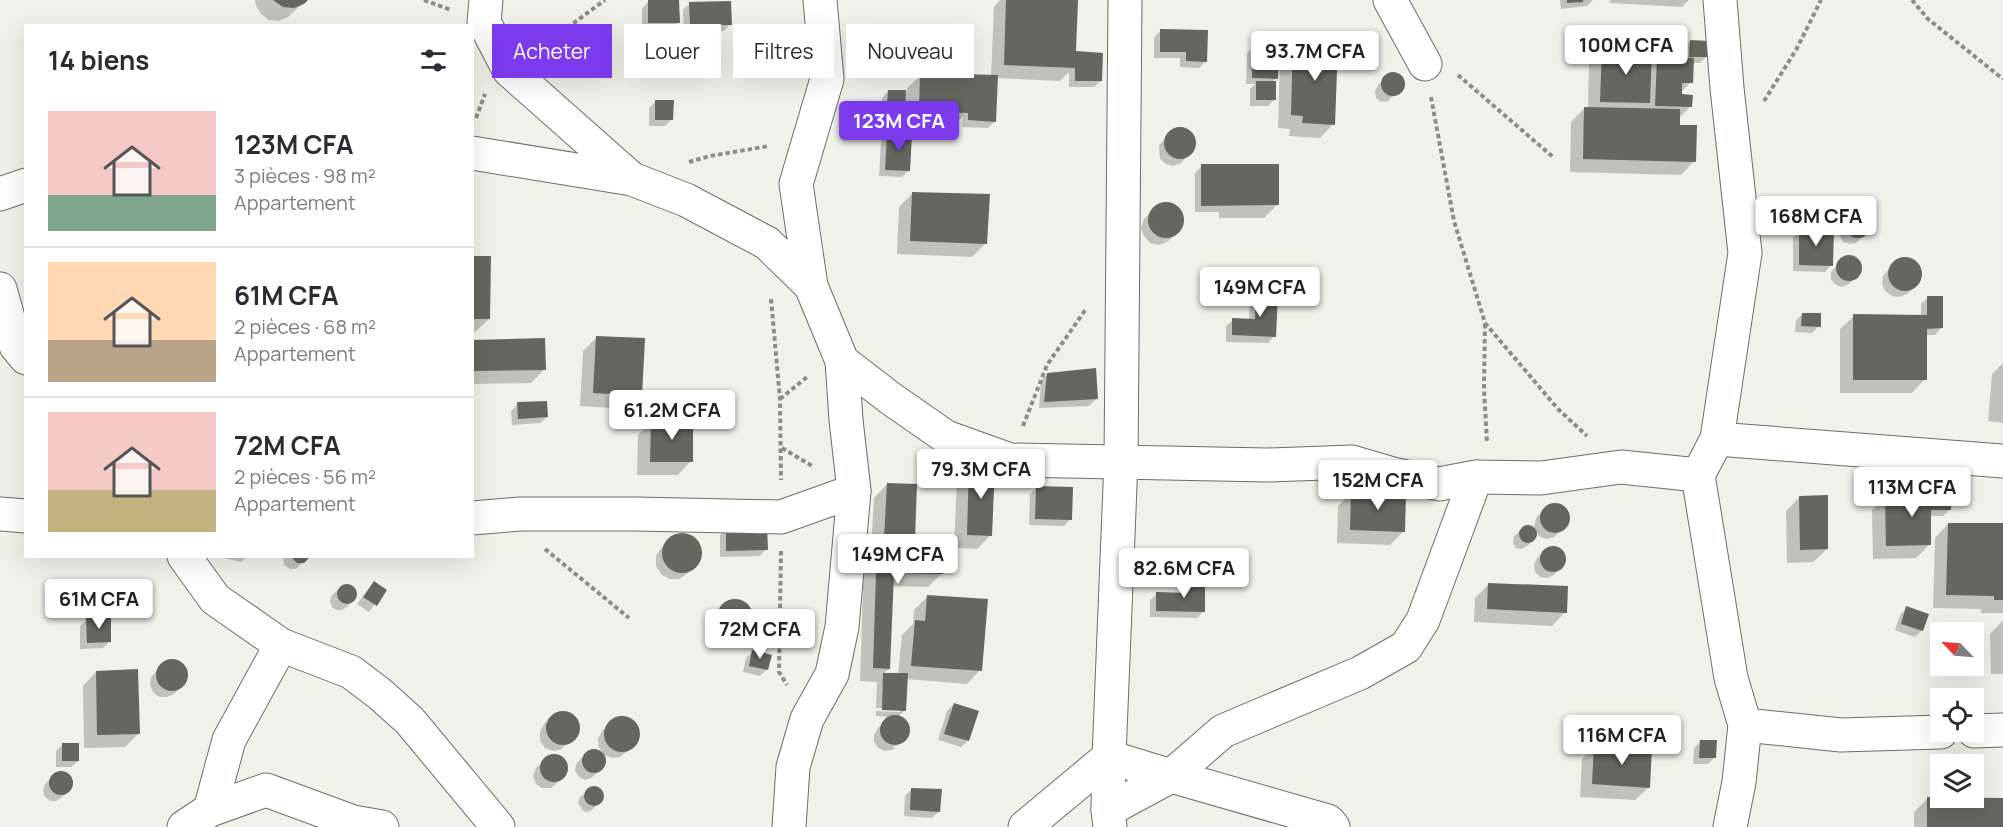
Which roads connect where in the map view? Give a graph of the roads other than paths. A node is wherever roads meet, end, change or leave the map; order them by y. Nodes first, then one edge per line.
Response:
1 (486, 0) edge
2 (820, 0) edge
3 (1125, 0) edge
4 (1389, 0) edge
5 (1720, 0) edge
6 (1425, 64) road end
7 (474, 153) edge
8 (632, 179) junction
9 (24, 186) edge
10 (0, 194) edge
11 (811, 286) junction
12 (0, 289) edge
13 (24, 356) edge
14 (842, 362) junction
15 (1717, 439) junction
16 (1121, 461) junction
17 (2003, 461) edge
18 (1698, 475) junction
19 (1476, 477) junction
20 (854, 491) junction
21 (0, 514) edge
22 (24, 516) edge
23 (474, 518) edge
24 (185, 558) edge
25 (280, 645) junction
26 (1745, 725) junction
27 (2003, 730) edge
28 (1984, 731) edge
29 (1930, 732) edge
30 (1109, 757) junction
31 (1171, 776) junction
32 (197, 818) edge
33 (1109, 818) edge
34 (382, 827) edge
35 (498, 827) edge
36 (789, 827) edge
37 (1025, 827) edge
38 (1333, 827) edge
39 (1730, 827) edge

1 - 8 street
2 - 11 street
3 - 16 street
4 - 6 street
5 - 15 street
7 - 8 street
8 - 11 street
9 - 10 street
11 - 14 street
12 - 13 street
14 - 16 street
14 - 20 street
15 - 17 street
15 - 18 street
16 - 19 street
16 - 30 street
18 - 19 street
18 - 26 street
19 - 31 street
20 - 23 street
20 - 36 street
21 - 22 street
24 - 25 street
25 - 32 street
25 - 35 street
26 - 29 street
26 - 39 street
27 - 28 street
30 - 31 street
30 - 33 street
30 - 37 street
31 - 33 street
31 - 38 street
32 - 34 street

